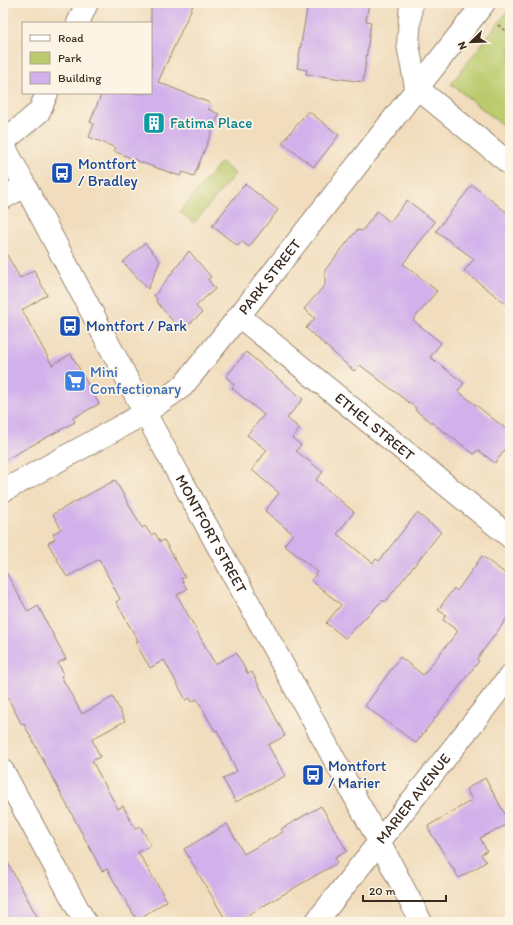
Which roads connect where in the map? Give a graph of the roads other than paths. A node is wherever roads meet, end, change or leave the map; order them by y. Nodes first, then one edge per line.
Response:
1 (87, 3) edge
2 (411, 3) edge
3 (484, 3) edge
4 (78, 22) edge
5 (416, 87) junction
6 (47, 94) edge
7 (3, 143) edge
8 (510, 164) edge
9 (25, 186) junction
10 (3, 198) edge
11 (240, 316) junction
12 (146, 413) junction
13 (3, 491) edge
14 (510, 537) edge
15 (510, 676) edge
16 (3, 771) edge
17 (379, 841) junction
18 (84, 922) edge
19 (316, 922) edge
20 (421, 922) edge

1 - 4 street
2 - 5 street
3 - 5 street, PARK STREET
5 - 8 street
5 - 11 street, PARK STREET
6 - 7 street
7 - 9 street, MONTFORT STREET
9 - 10 street
9 - 12 street, MONTFORT STREET
11 - 12 street, PARK STREET
11 - 14 street, ETHEL STREET
12 - 13 street, PARK STREET
12 - 17 street, MONTFORT STREET
15 - 17 street, MARIER AVENUE
16 - 18 street
17 - 19 street, MARIER AVENUE
17 - 20 street, MONTFORT STREET

